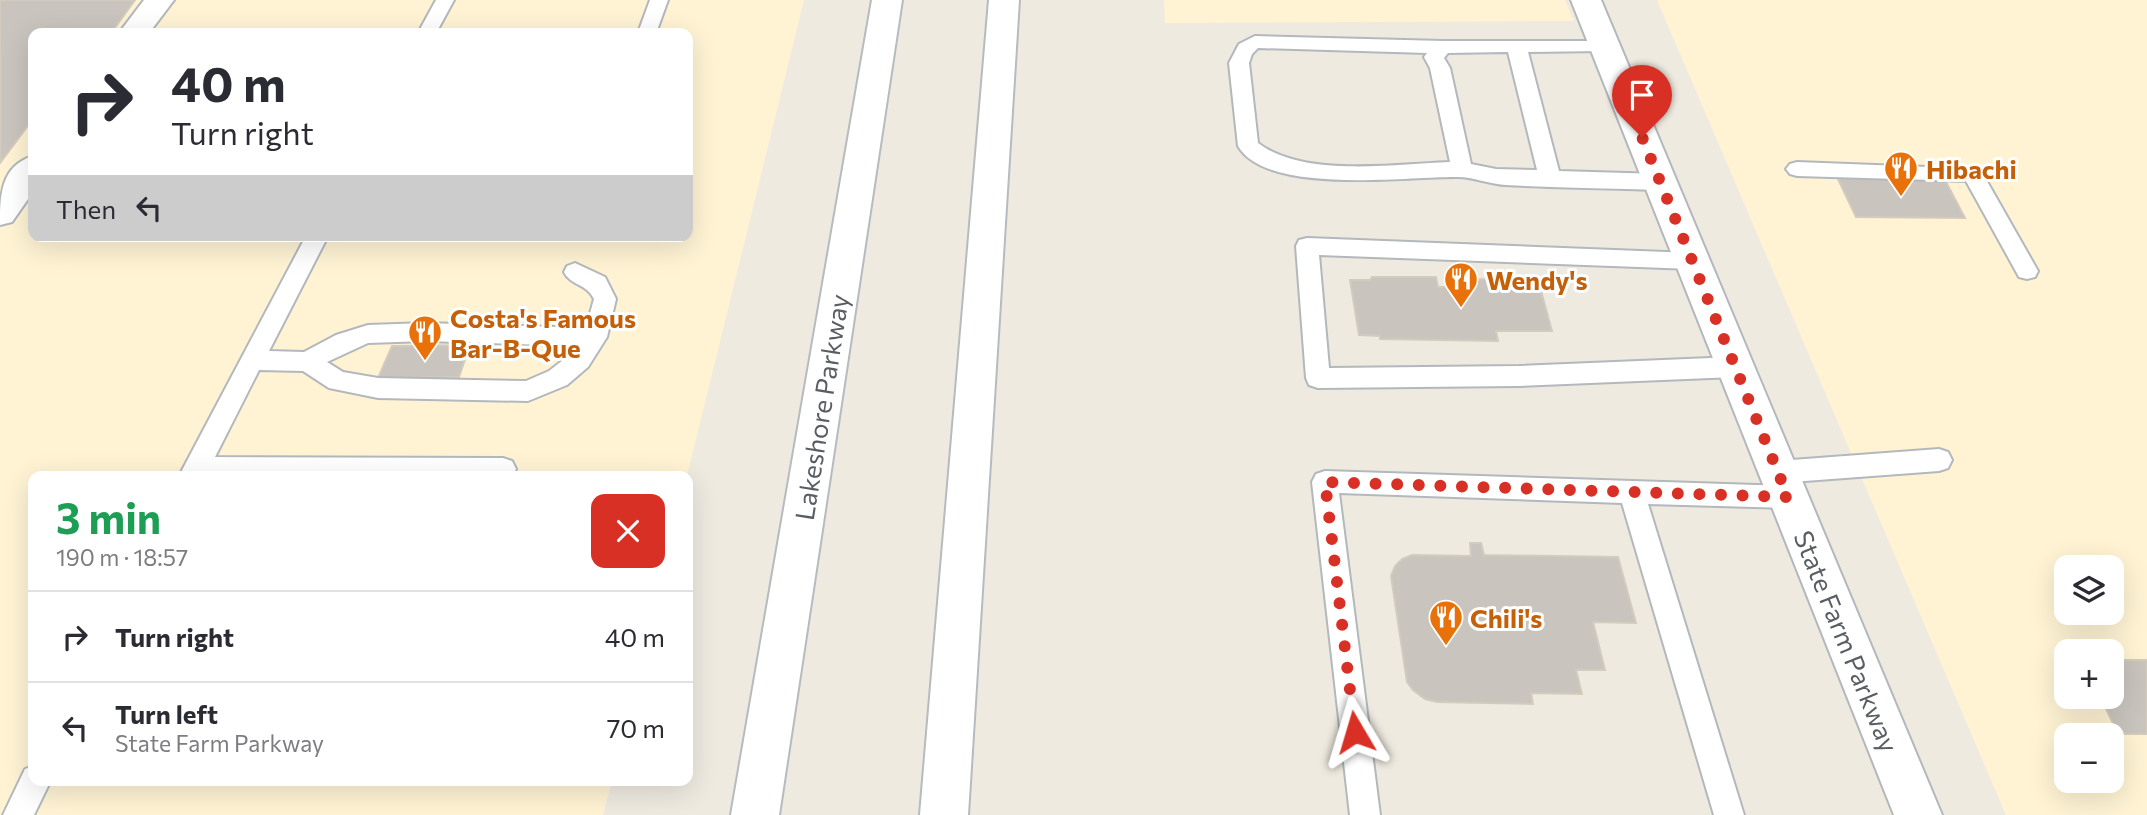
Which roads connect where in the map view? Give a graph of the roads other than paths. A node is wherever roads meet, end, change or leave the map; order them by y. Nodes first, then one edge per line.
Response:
1 (159, 0) edge
2 (446, 0) edge
3 (659, 0) edge
4 (887, 0) edge
5 (1004, 0) edge
6 (1586, 0) edge
7 (138, 28) edge
8 (431, 28) edge
9 (650, 28) edge
10 (1516, 45) junction
11 (1605, 45) junction
12 (1443, 47) junction
13 (1462, 169) junction
14 (1797, 169) dead end
15 (28, 174) edge
16 (1550, 178) junction
17 (1660, 182) junction
18 (0, 213) edge
19 (314, 242) edge
20 (1692, 261) junction
21 (2027, 271) dead end
22 (575, 272) dead end
23 (595, 337) junction
24 (252, 360) junction
25 (307, 362) junction
26 (1735, 367) junction
27 (1940, 460) dead end
28 (195, 471) edge
29 (271, 471) edge
30 (502, 471) edge
31 (1783, 484) junction
32 (1632, 492) junction
33 (33, 786) edge
34 (18, 815) edge
35 (755, 815) edge
36 (944, 815) edge
37 (1365, 815) edge
38 (1729, 815) edge
39 (1918, 815) edge

1 - 7 main road
2 - 8 lane
3 - 9 lane
4 - 35 main road, Lakeshore Parkway
5 - 36 main road
6 - 11 main road, State Farm Parkway
10 - 11 lane
10 - 12 lane
10 - 16 lane
11 - 17 main road, State Farm Parkway
12 - 13 lane
12 - 13 lane
13 - 16 lane
14 - 21 lane
15 - 18 main road
16 - 17 lane
17 - 20 main road, State Farm Parkway
19 - 24 lane
20 - 26 main road, State Farm Parkway
20 - 26 lane
22 - 23 lane
23 - 25 lane
23 - 25 lane
24 - 25 lane
24 - 28 lane
26 - 31 main road, State Farm Parkway
27 - 31 lane
29 - 30 lane
31 - 32 lane
31 - 39 main road, State Farm Parkway
32 - 37 lane
32 - 38 lane
33 - 34 lane

